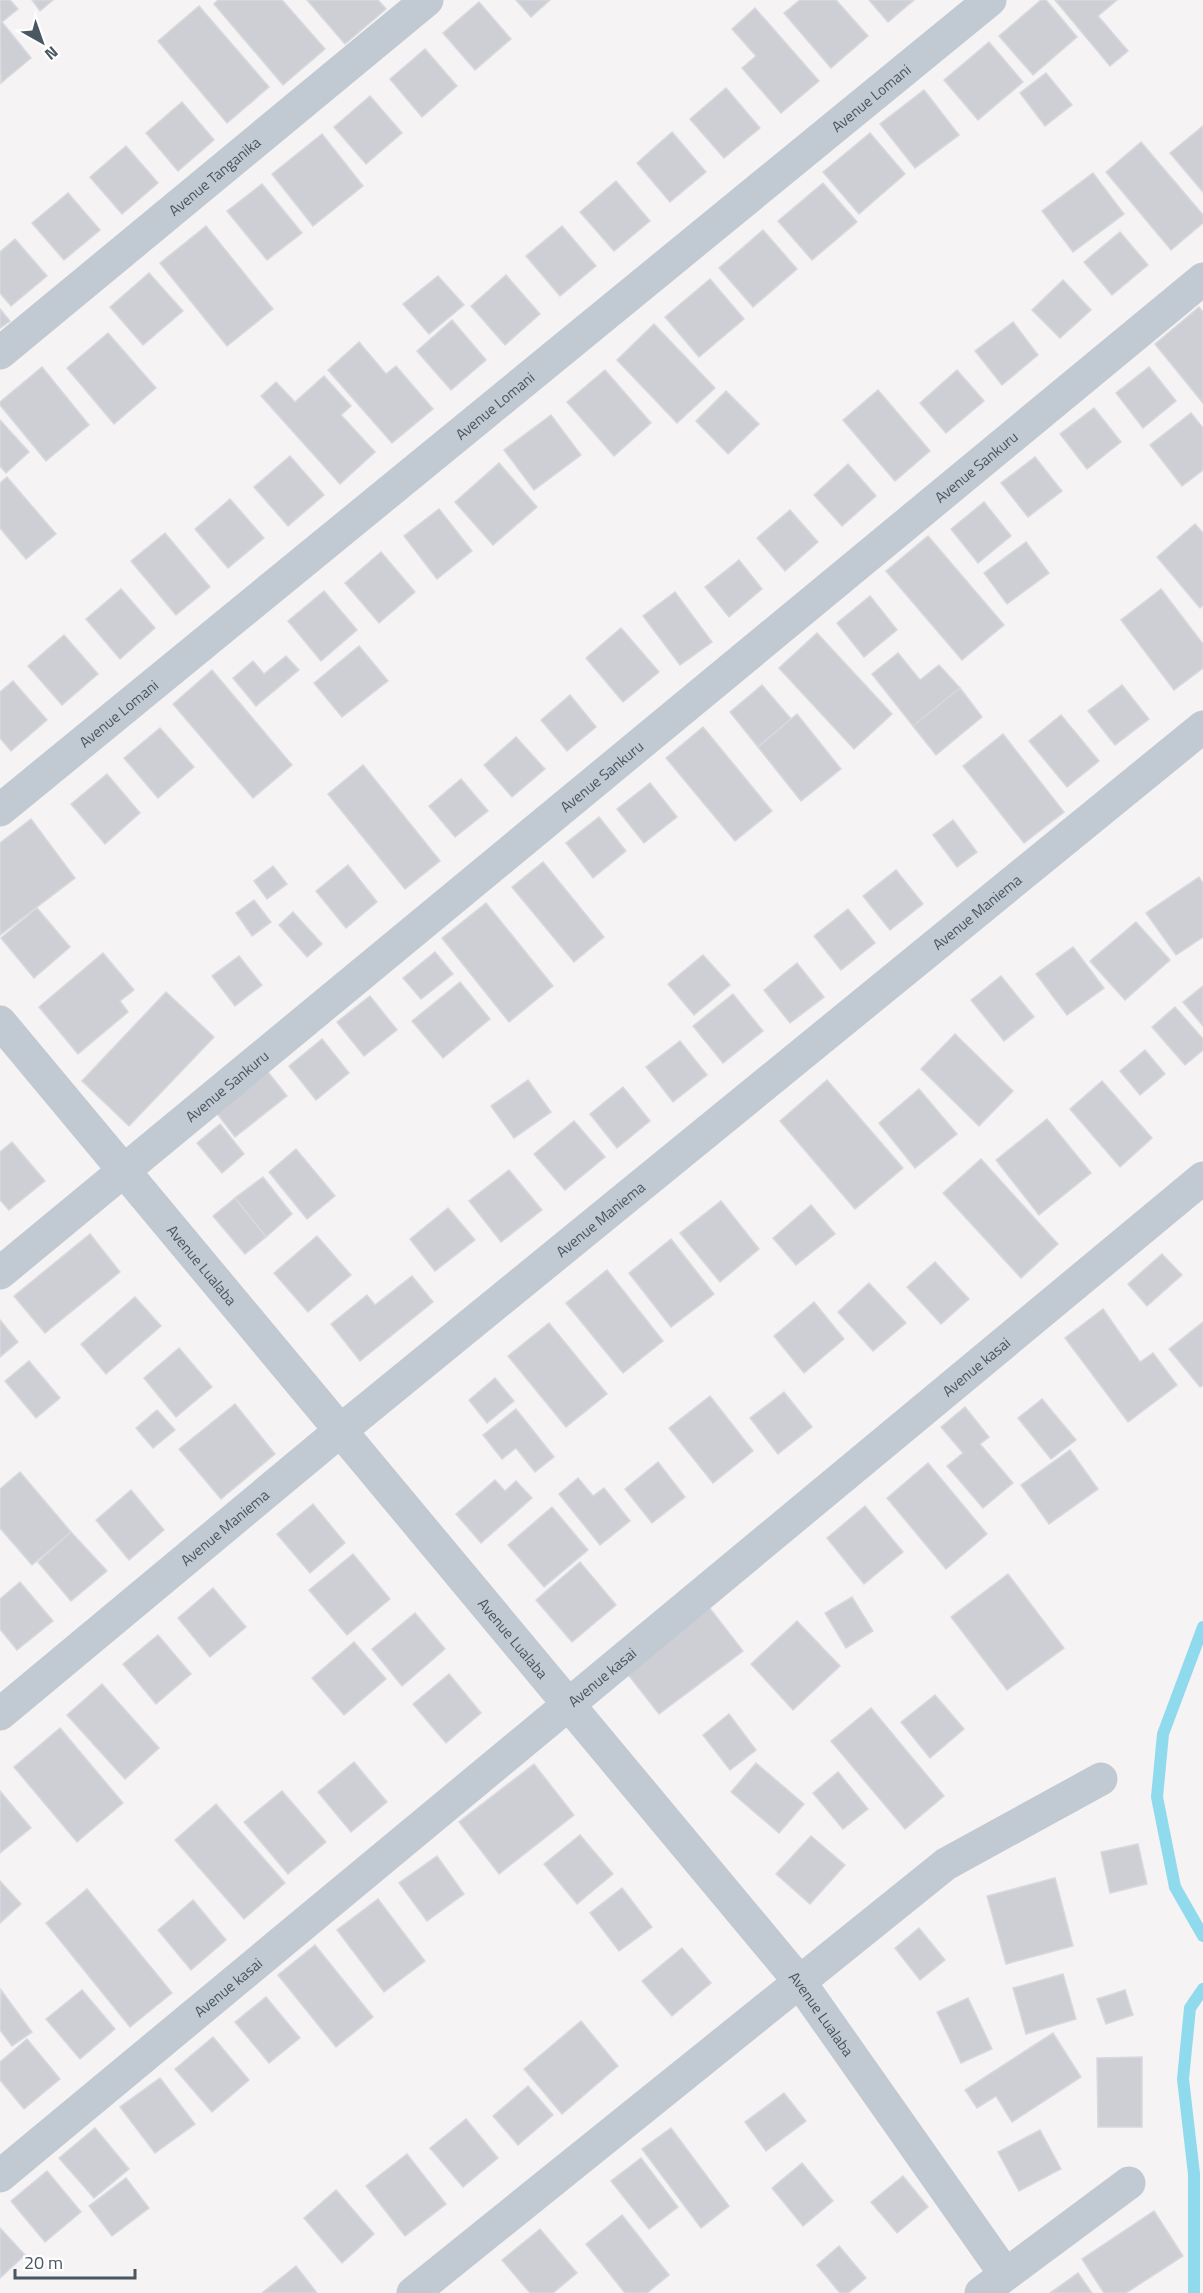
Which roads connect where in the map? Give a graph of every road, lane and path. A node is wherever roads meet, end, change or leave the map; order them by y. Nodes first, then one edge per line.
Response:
1 (427, 0) edge
2 (990, 0) edge
3 (1203, 279) edge
4 (0, 353) edge
5 (1203, 727) edge
6 (0, 810) edge
7 (0, 1022) edge
8 (124, 1173) junction
9 (1203, 1178) edge
10 (0, 1273) edge
11 (340, 1431) junction
12 (570, 1705) junction
13 (0, 1714) edge
14 (1101, 1779) dead end
15 (799, 1981) junction
16 (0, 2176) edge
17 (1129, 2183) dead end
18 (993, 2284) edge
19 (413, 2293) edge

1 - 4 street, Avenue Tanganika
2 - 6 street, Avenue Lomani
3 - 8 street, Avenue Sankuru
5 - 11 street, Avenue Maniema
7 - 8 street, Avenue Lualaba
8 - 10 street, Avenue Sankuru
8 - 11 street, Avenue Lualaba
9 - 12 street, Avenue kasai
11 - 12 street, Avenue Lualaba
11 - 13 street, Avenue Maniema
12 - 15 street, Avenue Lualaba
12 - 16 street, Avenue kasai
14 - 15 street
15 - 18 street, Avenue Lualaba
15 - 19 street
17 - 18 street

